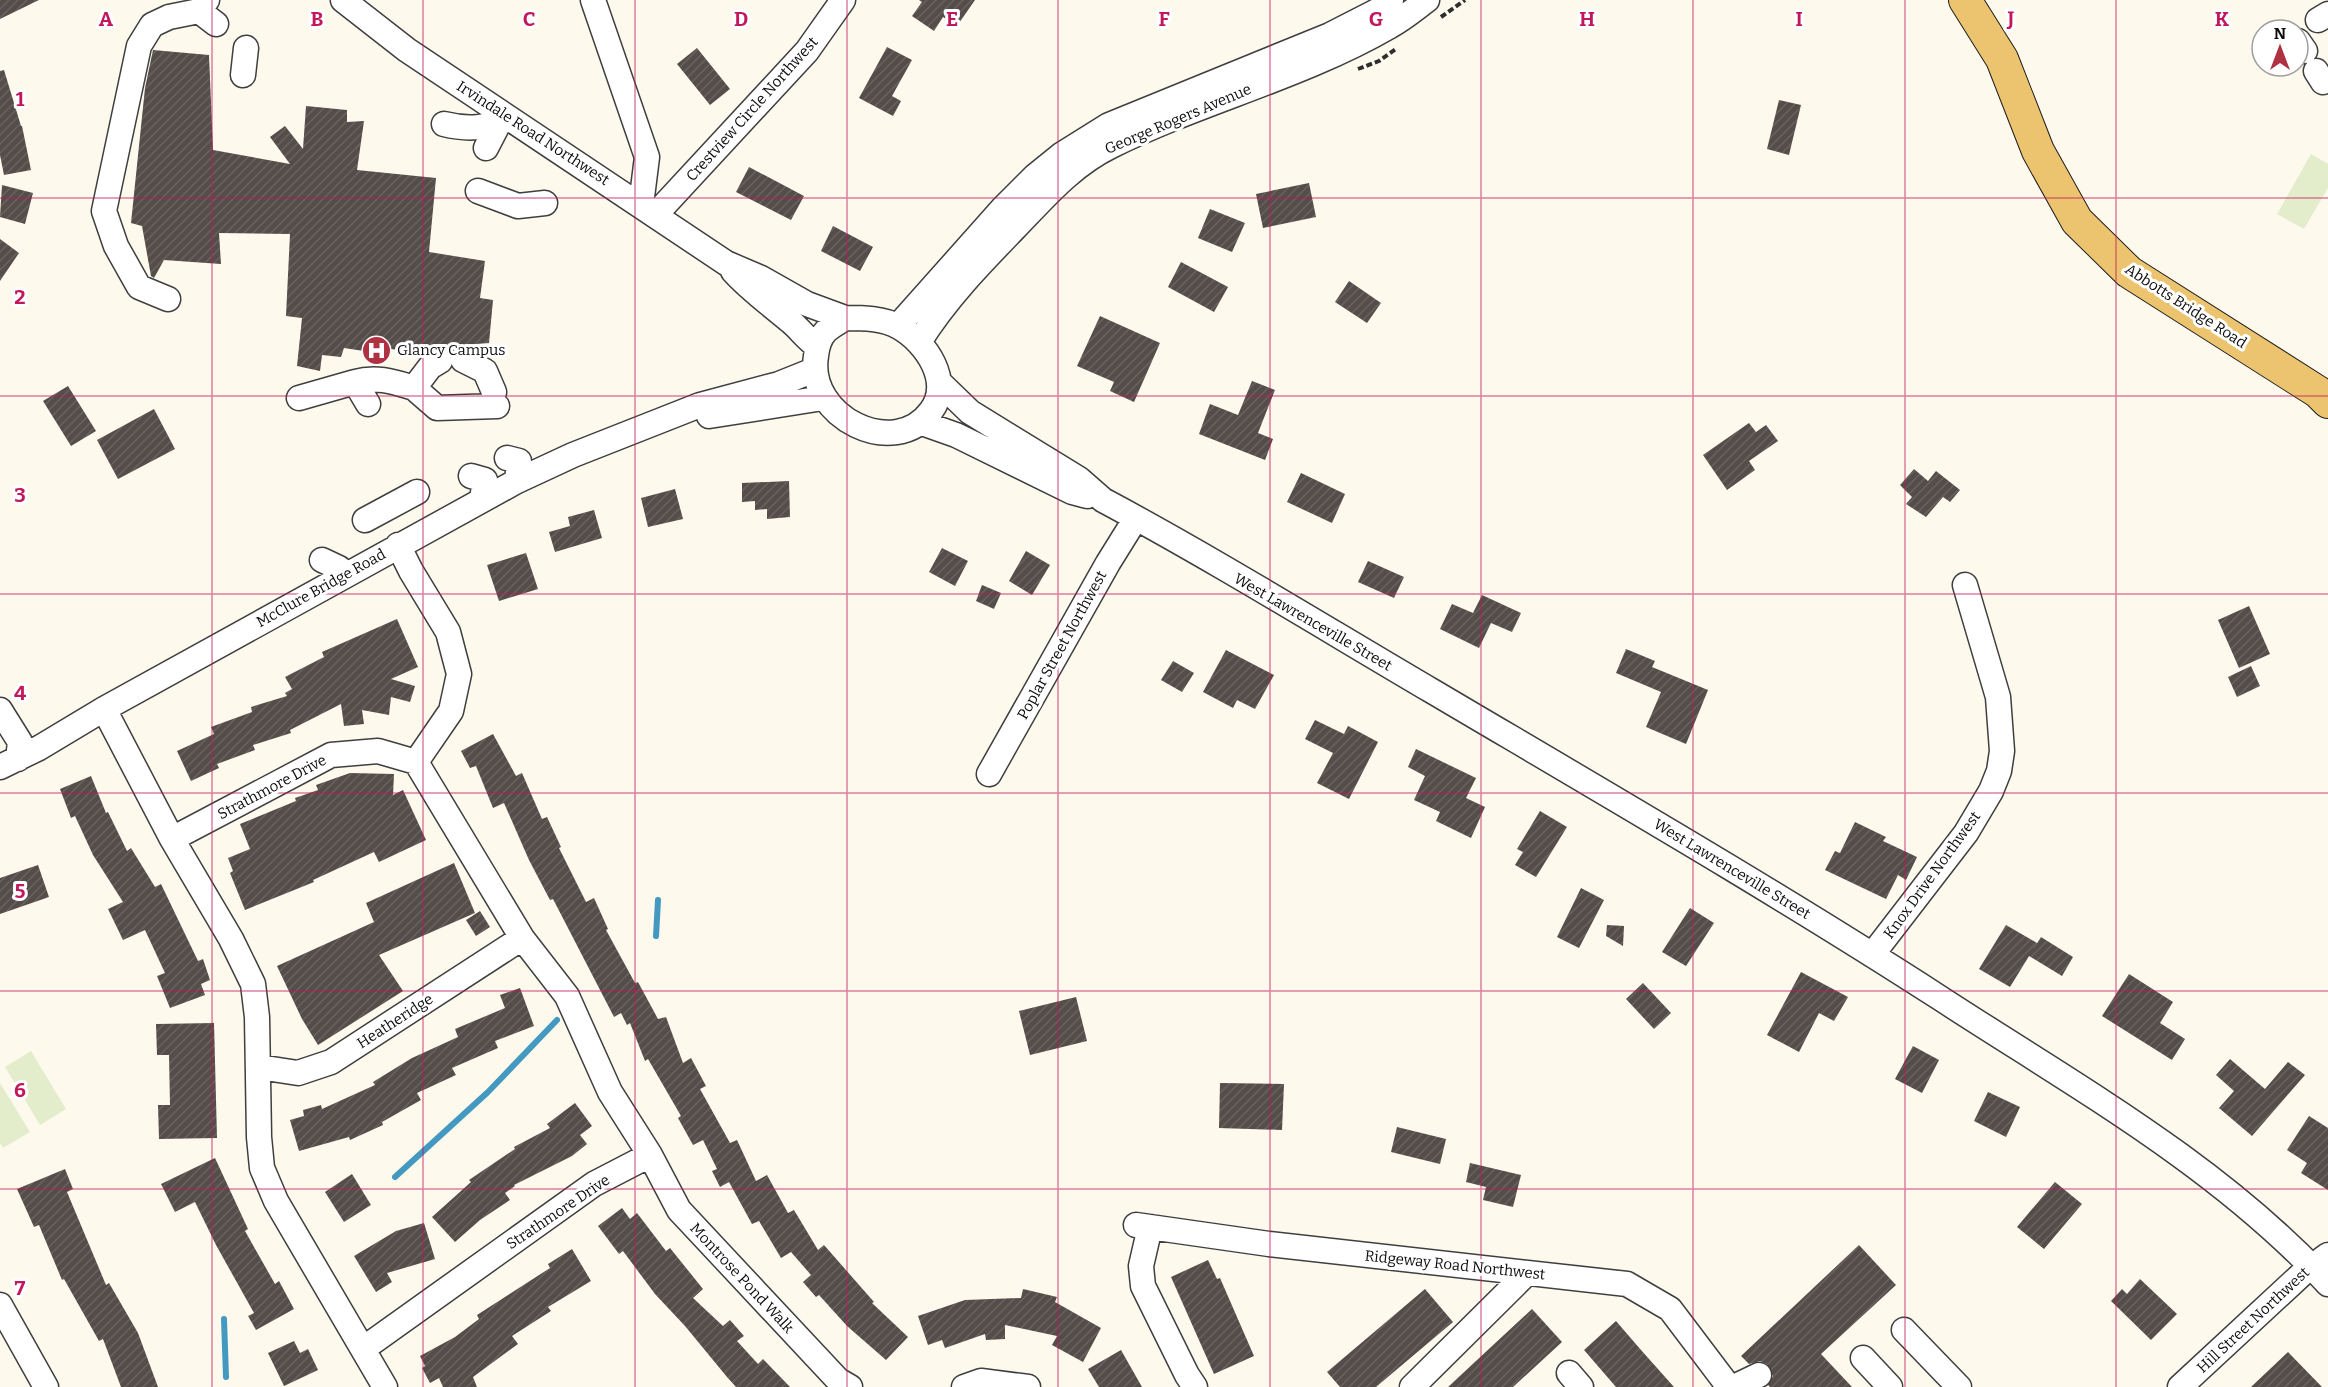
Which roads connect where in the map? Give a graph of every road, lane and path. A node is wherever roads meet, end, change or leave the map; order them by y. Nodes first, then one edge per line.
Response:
1 (343, 0) edge
2 (594, 0) edge
3 (843, 0) edge
4 (1391, 0) edge
5 (1465, 0) edge
6 (1965, 0) edge
7 (207, 12) edge
8 (1430, 12) edge
9 (246, 48) dead end
10 (1397, 48) dead end
11 (1357, 69) dead end
12 (243, 75) dead end
13 (505, 121) junction
14 (444, 124) dead end
15 (486, 148) dead end
16 (478, 191) dead end
17 (545, 203) dead end
18 (518, 206) junction
19 (649, 209) junction
20 (532, 225) dead end
21 (726, 262) junction
22 (168, 299) dead end
23 (845, 318) junction
24 (898, 327) junction
25 (919, 342) junction
26 (817, 346) junction
27 (814, 370) junction
28 (356, 382) junction
29 (940, 384) junction
30 (414, 388) junction
31 (299, 398) dead end
32 (823, 398) junction
33 (2328, 402) edge
34 (368, 404) dead end
35 (922, 423) junction
36 (650, 424) junction
37 (507, 458) dead end
38 (471, 476) dead end
39 (517, 481) junction
40 (417, 492) dead end
41 (482, 499) junction
42 (1103, 500) junction
43 (1136, 518) junction
44 (365, 520) dead end
45 (399, 545) junction
46 (322, 560) dead end
47 (334, 581) junction
48 (1965, 585) dead end
49 (0, 710) edge
50 (104, 710) junction
51 (416, 762) junction
52 (9, 763) edge
53 (989, 774) dead end
54 (172, 839) junction
55 (522, 938) junction
56 (1872, 955) junction
57 (259, 1067) junction
58 (650, 1155) junction
59 (2319, 1260) edge
60 (1527, 1273) junction
61 (2328, 1284) edge
62 (0, 1305) edge
63 (1904, 1330) dead end
64 (363, 1349) junction
65 (1863, 1358) dead end
66 (1759, 1375) dead end
67 (1958, 1386) edge
68 (46, 1387) edge
69 (385, 1387) edge
70 (850, 1387) edge
71 (964, 1387) edge
72 (1028, 1387) edge
73 (1195, 1387) edge
74 (1412, 1387) edge
75 (1729, 1387) edge
76 (1734, 1387) edge
77 (1890, 1387) edge
78 (2180, 1387) edge

1 - 13 street, Irvindale Road Northwest
2 - 19 street
3 - 19 street, Crestview Circle Northwest
4 - 24 street, George Rogers Avenue
5 - 8 path
6 - 33 main road, Abbotts Bridge Road
7 - 22 street
8 - 25 street, George Rogers Avenue
9 - 12 street
10 - 11 path
13 - 14 street
13 - 15 street
13 - 19 street, Irvindale Road Northwest
16 - 18 street
17 - 18 street
18 - 20 street
19 - 21 street, Irvindale Road Northwest
21 - 23 street, Irvindale Road Northwest
21 - 26 street, Irvindale Road Northwest
23 - 24 street
23 - 26 street
24 - 25 street
25 - 29 street
26 - 27 street
27 - 32 street
27 - 36 street, McClure Bridge Road
28 - 30 street
28 - 31 street
28 - 34 street
29 - 35 street
29 - 42 street, West Lawrenceville Street
30 - 30 street
32 - 35 street
32 - 36 street, McClure Bridge Road
35 - 42 street, West Lawrenceville Street
36 - 39 street, McClure Bridge Road
37 - 39 street
38 - 41 street
39 - 41 street, McClure Bridge Road
40 - 44 street
41 - 45 street, McClure Bridge Road
42 - 43 street, West Lawrenceville Street
43 - 53 street, Poplar Street Northwest
43 - 56 street, West Lawrenceville Street
45 - 47 street, McClure Bridge Road
45 - 51 street
46 - 47 street
47 - 50 street, McClure Bridge Road
48 - 56 street, Knox Drive Northwest
49 - 52 street
50 - 52 street, McClure Bridge Road
50 - 54 street
51 - 54 street, Strathmore Drive
51 - 55 street
54 - 57 street
55 - 57 street, Heatheridge
55 - 58 street
56 - 59 street, West Lawrenceville Street
57 - 64 street
58 - 64 street, Strathmore Drive
58 - 70 street, Montrose Pond Walk
59 - 61 street, West Lawrenceville Street
59 - 78 street, Hill Street Northwest
60 - 73 street, Ridgeway Road Northwest
60 - 74 street
60 - 75 street, Ridgeway Road Northwest
62 - 68 street
63 - 67 street
64 - 69 street
65 - 77 street
66 - 76 street
71 - 72 street

